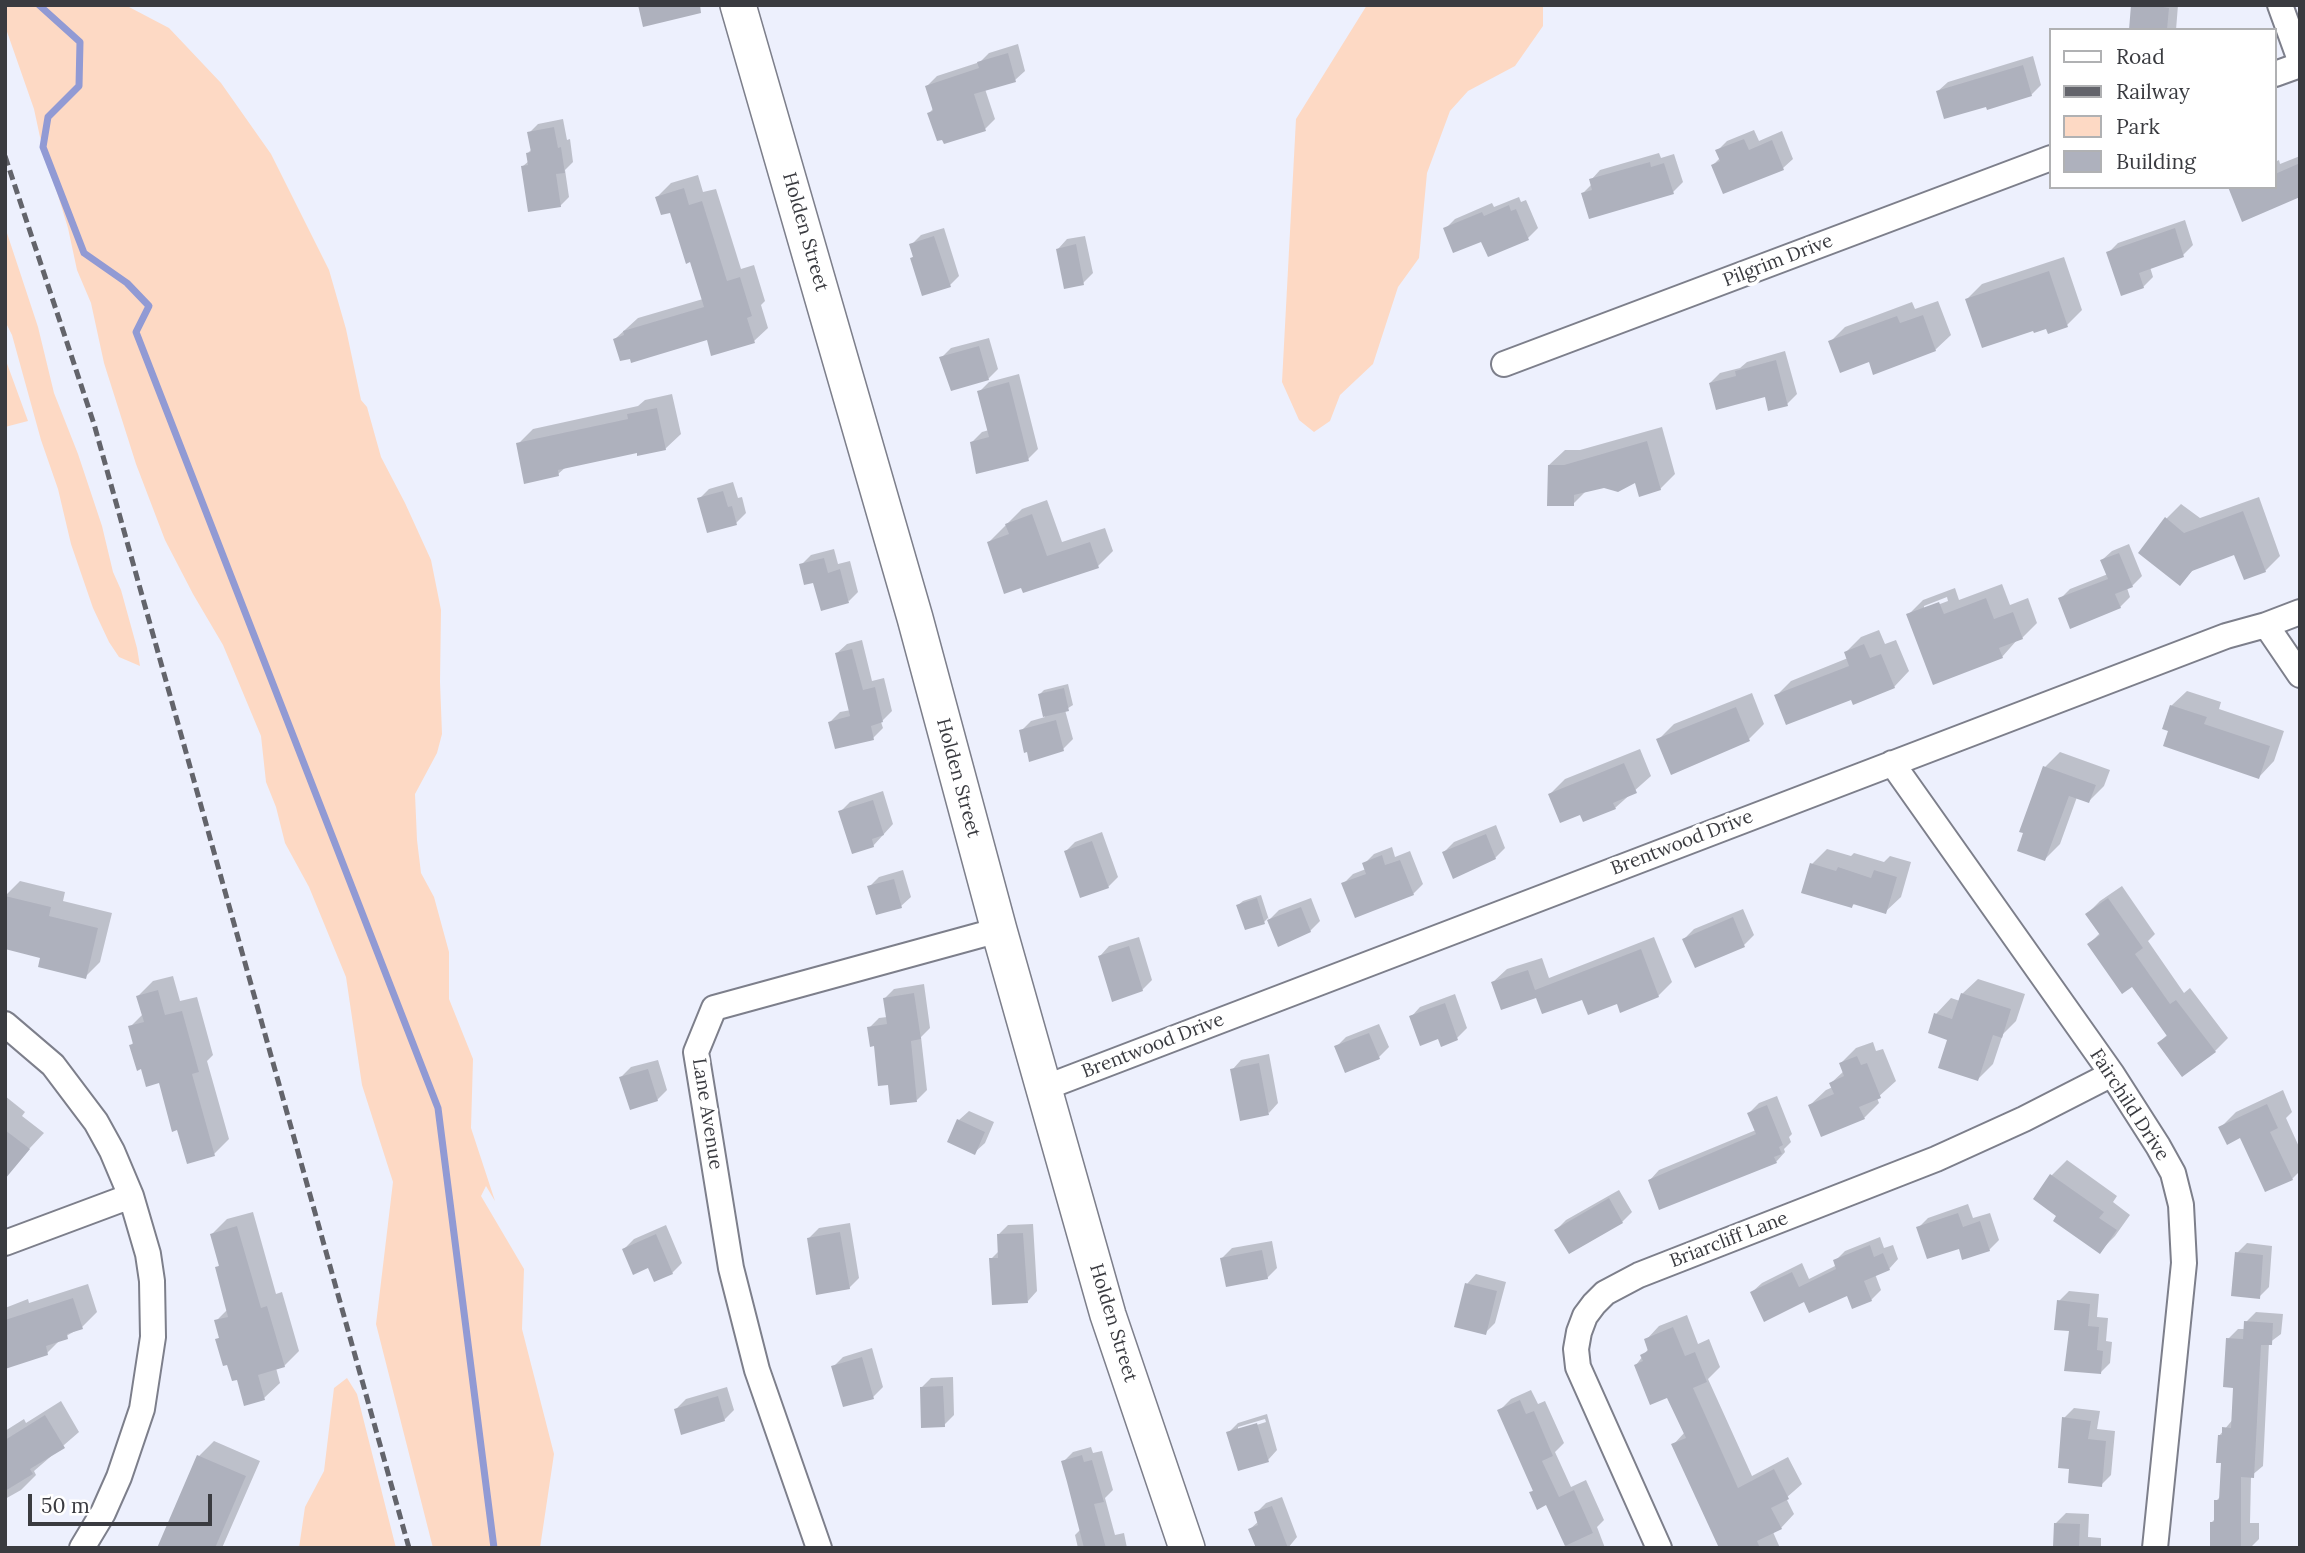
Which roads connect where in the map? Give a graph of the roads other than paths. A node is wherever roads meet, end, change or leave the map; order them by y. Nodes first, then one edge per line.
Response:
1 (738, 5) edge
2 (2280, 5) edge
3 (2300, 62) edge
4 (2277, 73) edge
5 (2050, 158) edge
6 (1504, 364) dead end
7 (2300, 612) edge
8 (2266, 625) junction
9 (2300, 675) edge
10 (1892, 763) junction
11 (999, 930) junction
12 (5, 1024) edge
13 (2112, 1074) junction
14 (1044, 1088) junction
15 (131, 1196) junction
16 (5, 1243) edge
17 (82, 1548) edge
18 (818, 1548) edge
19 (1187, 1548) edge
20 (1660, 1548) edge
21 (2155, 1548) edge

1 - 11 main road, Holden Street
2 - 3 street
3 - 4 street
5 - 6 street, Pilgrim Drive
7 - 8 street, Brentwood Drive
8 - 9 street
8 - 10 street, Brentwood Drive
10 - 13 street, Fairchild Drive
10 - 14 street, Brentwood Drive
11 - 14 main road, Holden Street
11 - 18 street, Lane Avenue
12 - 15 street
13 - 20 street, Briarcliff Lane
13 - 21 street, Fairchild Drive
14 - 19 main road, Holden Street
15 - 16 street
15 - 17 street

